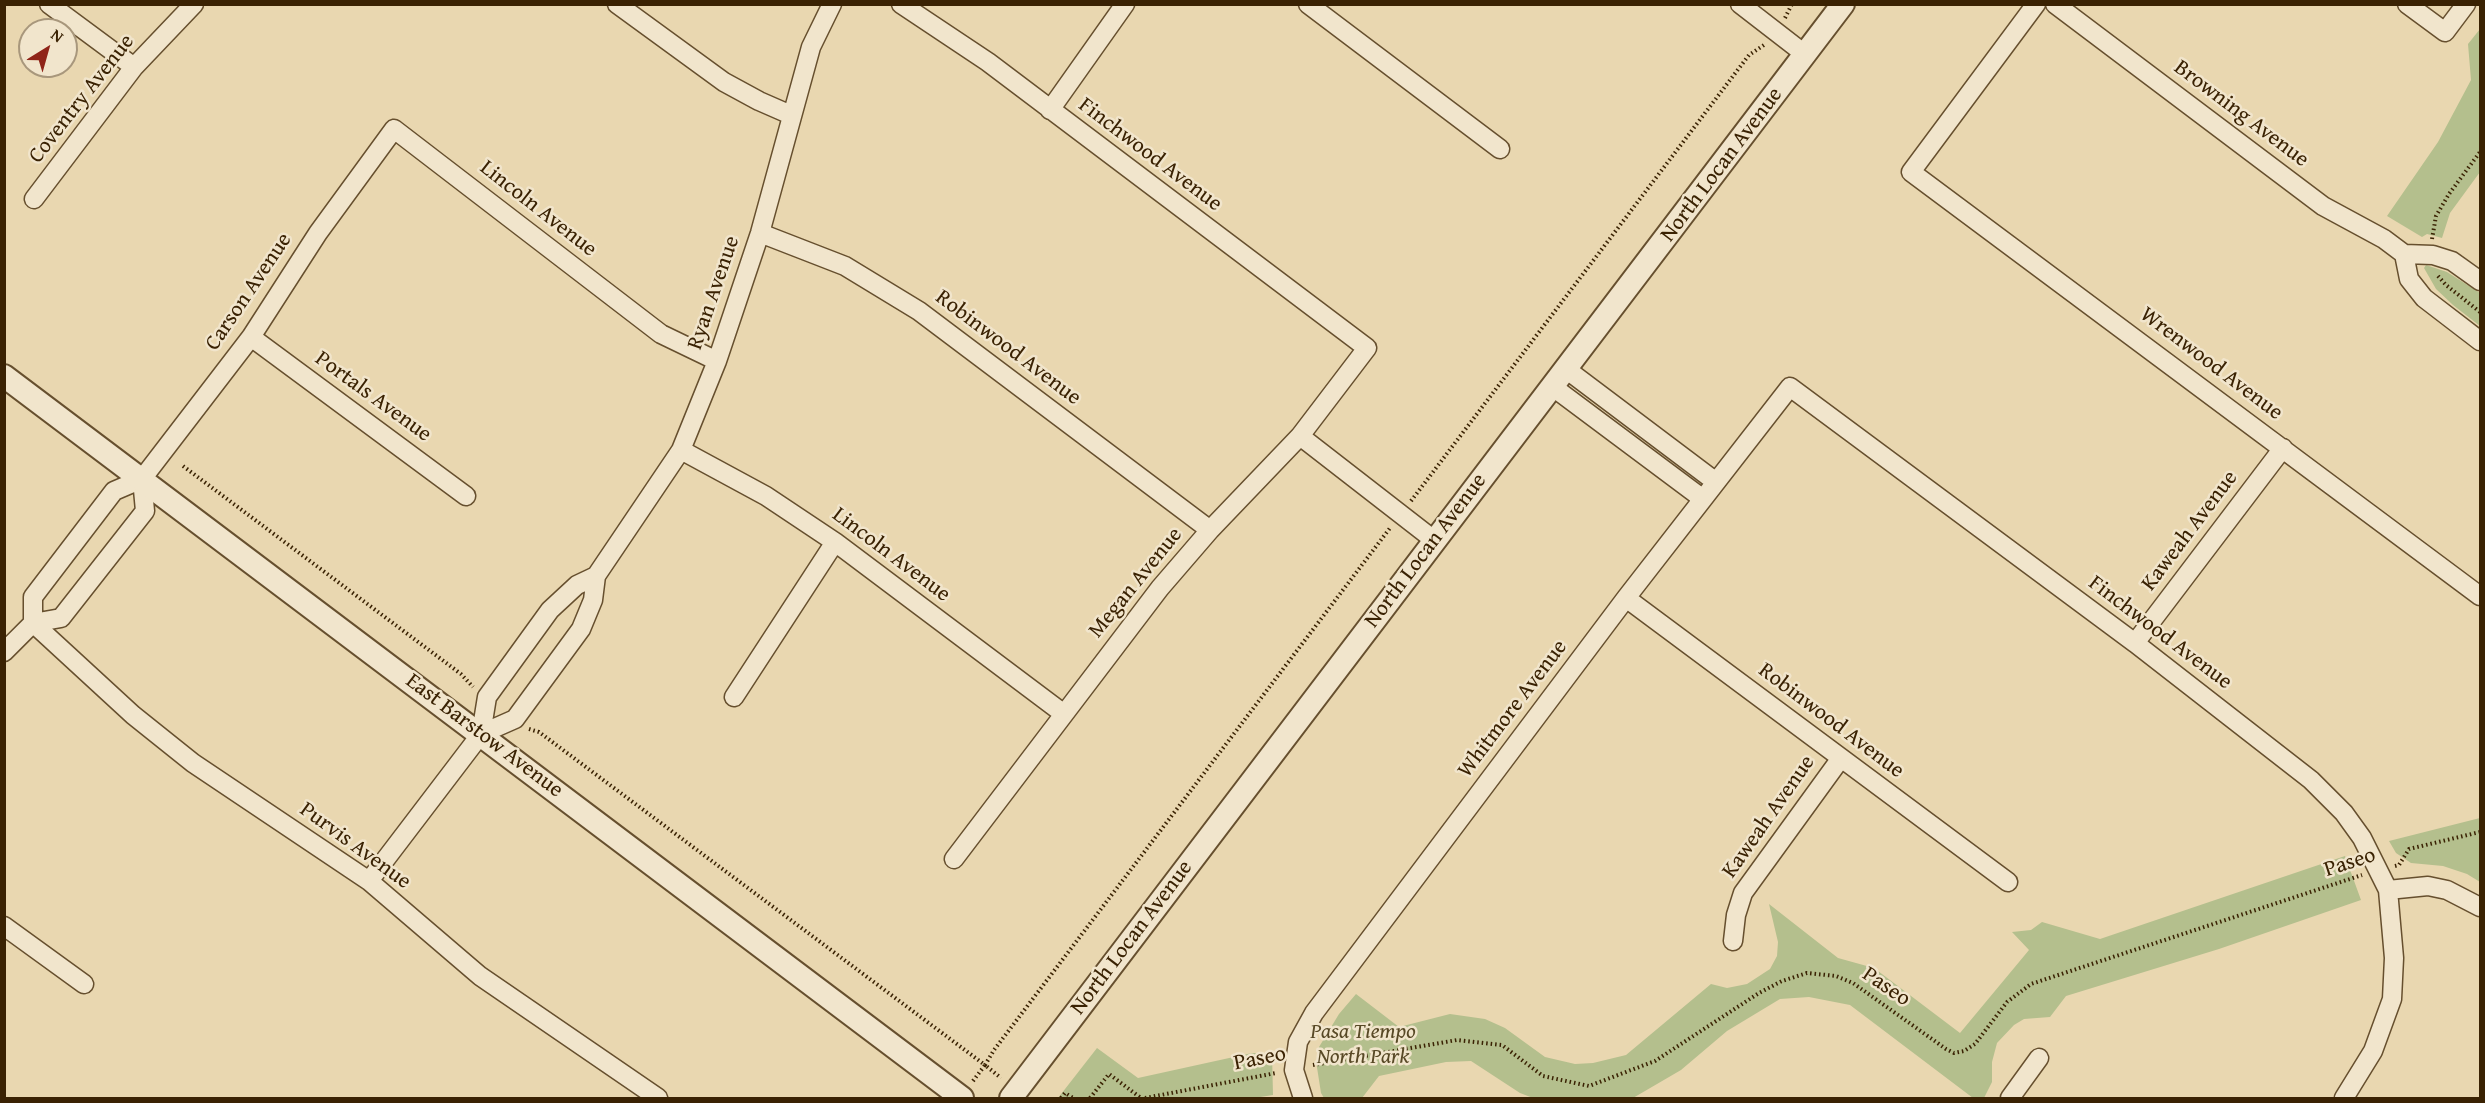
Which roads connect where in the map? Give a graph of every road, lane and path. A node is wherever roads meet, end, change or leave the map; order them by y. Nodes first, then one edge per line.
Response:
1 (49, 4) edge
2 (194, 4) edge
3 (617, 4) edge
4 (832, 4) edge
5 (900, 4) edge
6 (1125, 4) edge
7 (1308, 4) edge
8 (1740, 4) edge
9 (1792, 4) edge
10 (1843, 4) edge
11 (2036, 4) edge
12 (2055, 4) edge
13 (2407, 4) edge
14 (2466, 4) edge
15 (1790, 11) dead end
16 (1761, 48) dead end
17 (1806, 55) junction
18 (134, 67) junction
19 (1050, 110) junction
20 (791, 115) junction
21 (393, 129) joint
22 (1500, 150) dead end
23 (2481, 152) edge
24 (34, 199) dead end
25 (760, 233) junction
26 (2404, 254) junction
27 (2433, 255) junction
28 (2481, 281) edge
29 (2481, 312) edge
30 (251, 337) junction
31 (2481, 341) edge
32 (1367, 348) joint
33 (717, 361) junction
34 (1566, 369) junction
35 (4, 376) edge
36 (1552, 387) junction
37 (1790, 387) joint
38 (1300, 436) junction
39 (2283, 448) junction
40 (681, 450) junction
41 (183, 466) dead end
42 (142, 479) junction
43 (1716, 482) junction
44 (1418, 491) dead end
45 (466, 496) dead end
46 (1703, 499) junction
47 (1210, 530) junction
48 (1389, 530) dead end
49 (1434, 540) junction
50 (835, 542) junction
51 (596, 576) junction
52 (2481, 596) edge
53 (1626, 598) junction
54 (33, 623) junction
55 (2135, 643) junction
56 (4, 652) edge
57 (487, 697) junction
58 (734, 697) dead end
59 (1064, 714) junction
60 (515, 719) junction
61 (481, 734) junction
62 (1841, 758) junction
63 (2481, 832) edge
64 (954, 859) dead end
65 (2379, 870) junction
66 (369, 881) junction
67 (2008, 882) dead end
68 (2388, 891) junction
69 (2481, 907) edge
70 (4, 926) edge
71 (1734, 941) dead end
72 (84, 984) dead end
73 (2039, 1059) dead end
74 (985, 1065) junction
75 (1294, 1070) junction
76 (1014, 1094) edge
77 (658, 1098) edge
78 (961, 1098) edge
79 (1061, 1098) edge
80 (1073, 1098) edge
81 (1090, 1098) edge
82 (1143, 1098) edge
83 (1303, 1098) edge
84 (2010, 1098) edge
85 (2344, 1098) edge

1 - 18 street
2 - 18 street, Coventry Avenue
3 - 20 street
4 - 20 street, Ryan Avenue
5 - 19 street, Finchwood Avenue
6 - 19 street
7 - 22 street
8 - 17 street
9 - 15 path
10 - 17 street, North Locan Avenue
11 - 39 street, Wrenwood Avenue
12 - 26 street, Browning Avenue
13 - 14 street
16 - 44 path
17 - 34 street, North Locan Avenue
18 - 24 street, Coventry Avenue
19 - 32 street, Finchwood Avenue
20 - 25 street, Ryan Avenue
21 - 30 street, Carson Avenue
21 - 33 street, Lincoln Avenue
23 - 27 path
25 - 33 street, Ryan Avenue
25 - 47 street, Robinwood Avenue
26 - 27 street
26 - 31 street
27 - 28 street
27 - 29 path
30 - 42 street, Carson Avenue
30 - 45 street, Portals Avenue
32 - 38 street, Megan Avenue
33 - 40 street, Ryan Avenue
34 - 36 street, North Locan Avenue
34 - 43 street
35 - 42 street, East Barstow Avenue
36 - 46 street
36 - 49 street, North Locan Avenue
37 - 43 street, Whitmore Avenue
37 - 55 street, Finchwood Avenue
38 - 47 street, Megan Avenue
38 - 49 street
39 - 52 street, Wrenwood Avenue
39 - 55 street, Kaweah Avenue
40 - 50 street, Lincoln Avenue
40 - 51 street, Ryan Avenue
41 - 57 path
42 - 54 street, Carson Avenue
42 - 54 street
42 - 61 street, East Barstow Avenue
43 - 46 street, Whitmore Avenue
46 - 53 street, Whitmore Avenue
47 - 59 street, Megan Avenue
48 - 74 path
49 - 76 street, North Locan Avenue
50 - 58 street
50 - 59 street, Lincoln Avenue
51 - 57 street, Ryan Avenue
51 - 60 street, Ryan Avenue
53 - 62 street, Robinwood Avenue
53 - 75 street, Whitmore Avenue
54 - 56 street
54 - 66 street, Purvis Avenue
55 - 65 street, Finchwood Avenue
57 - 61 street, Ryan Avenue
59 - 64 street, Megan Avenue
60 - 61 street, Ryan Avenue
60 - 74 path
61 - 66 street
61 - 78 street, East Barstow Avenue
62 - 67 street, Robinwood Avenue
62 - 71 street, Kaweah Avenue
63 - 65 path, Paseo
65 - 68 street, Finchwood Avenue
65 - 75 path, Paseo
66 - 77 street, Purvis Avenue
68 - 69 street
68 - 85 street, Finchwood Avenue
70 - 72 street
73 - 84 street
74 - 76 path
74 - 78 path
75 - 82 path, Paseo
75 - 83 street
79 - 80 path
81 - 82 path

